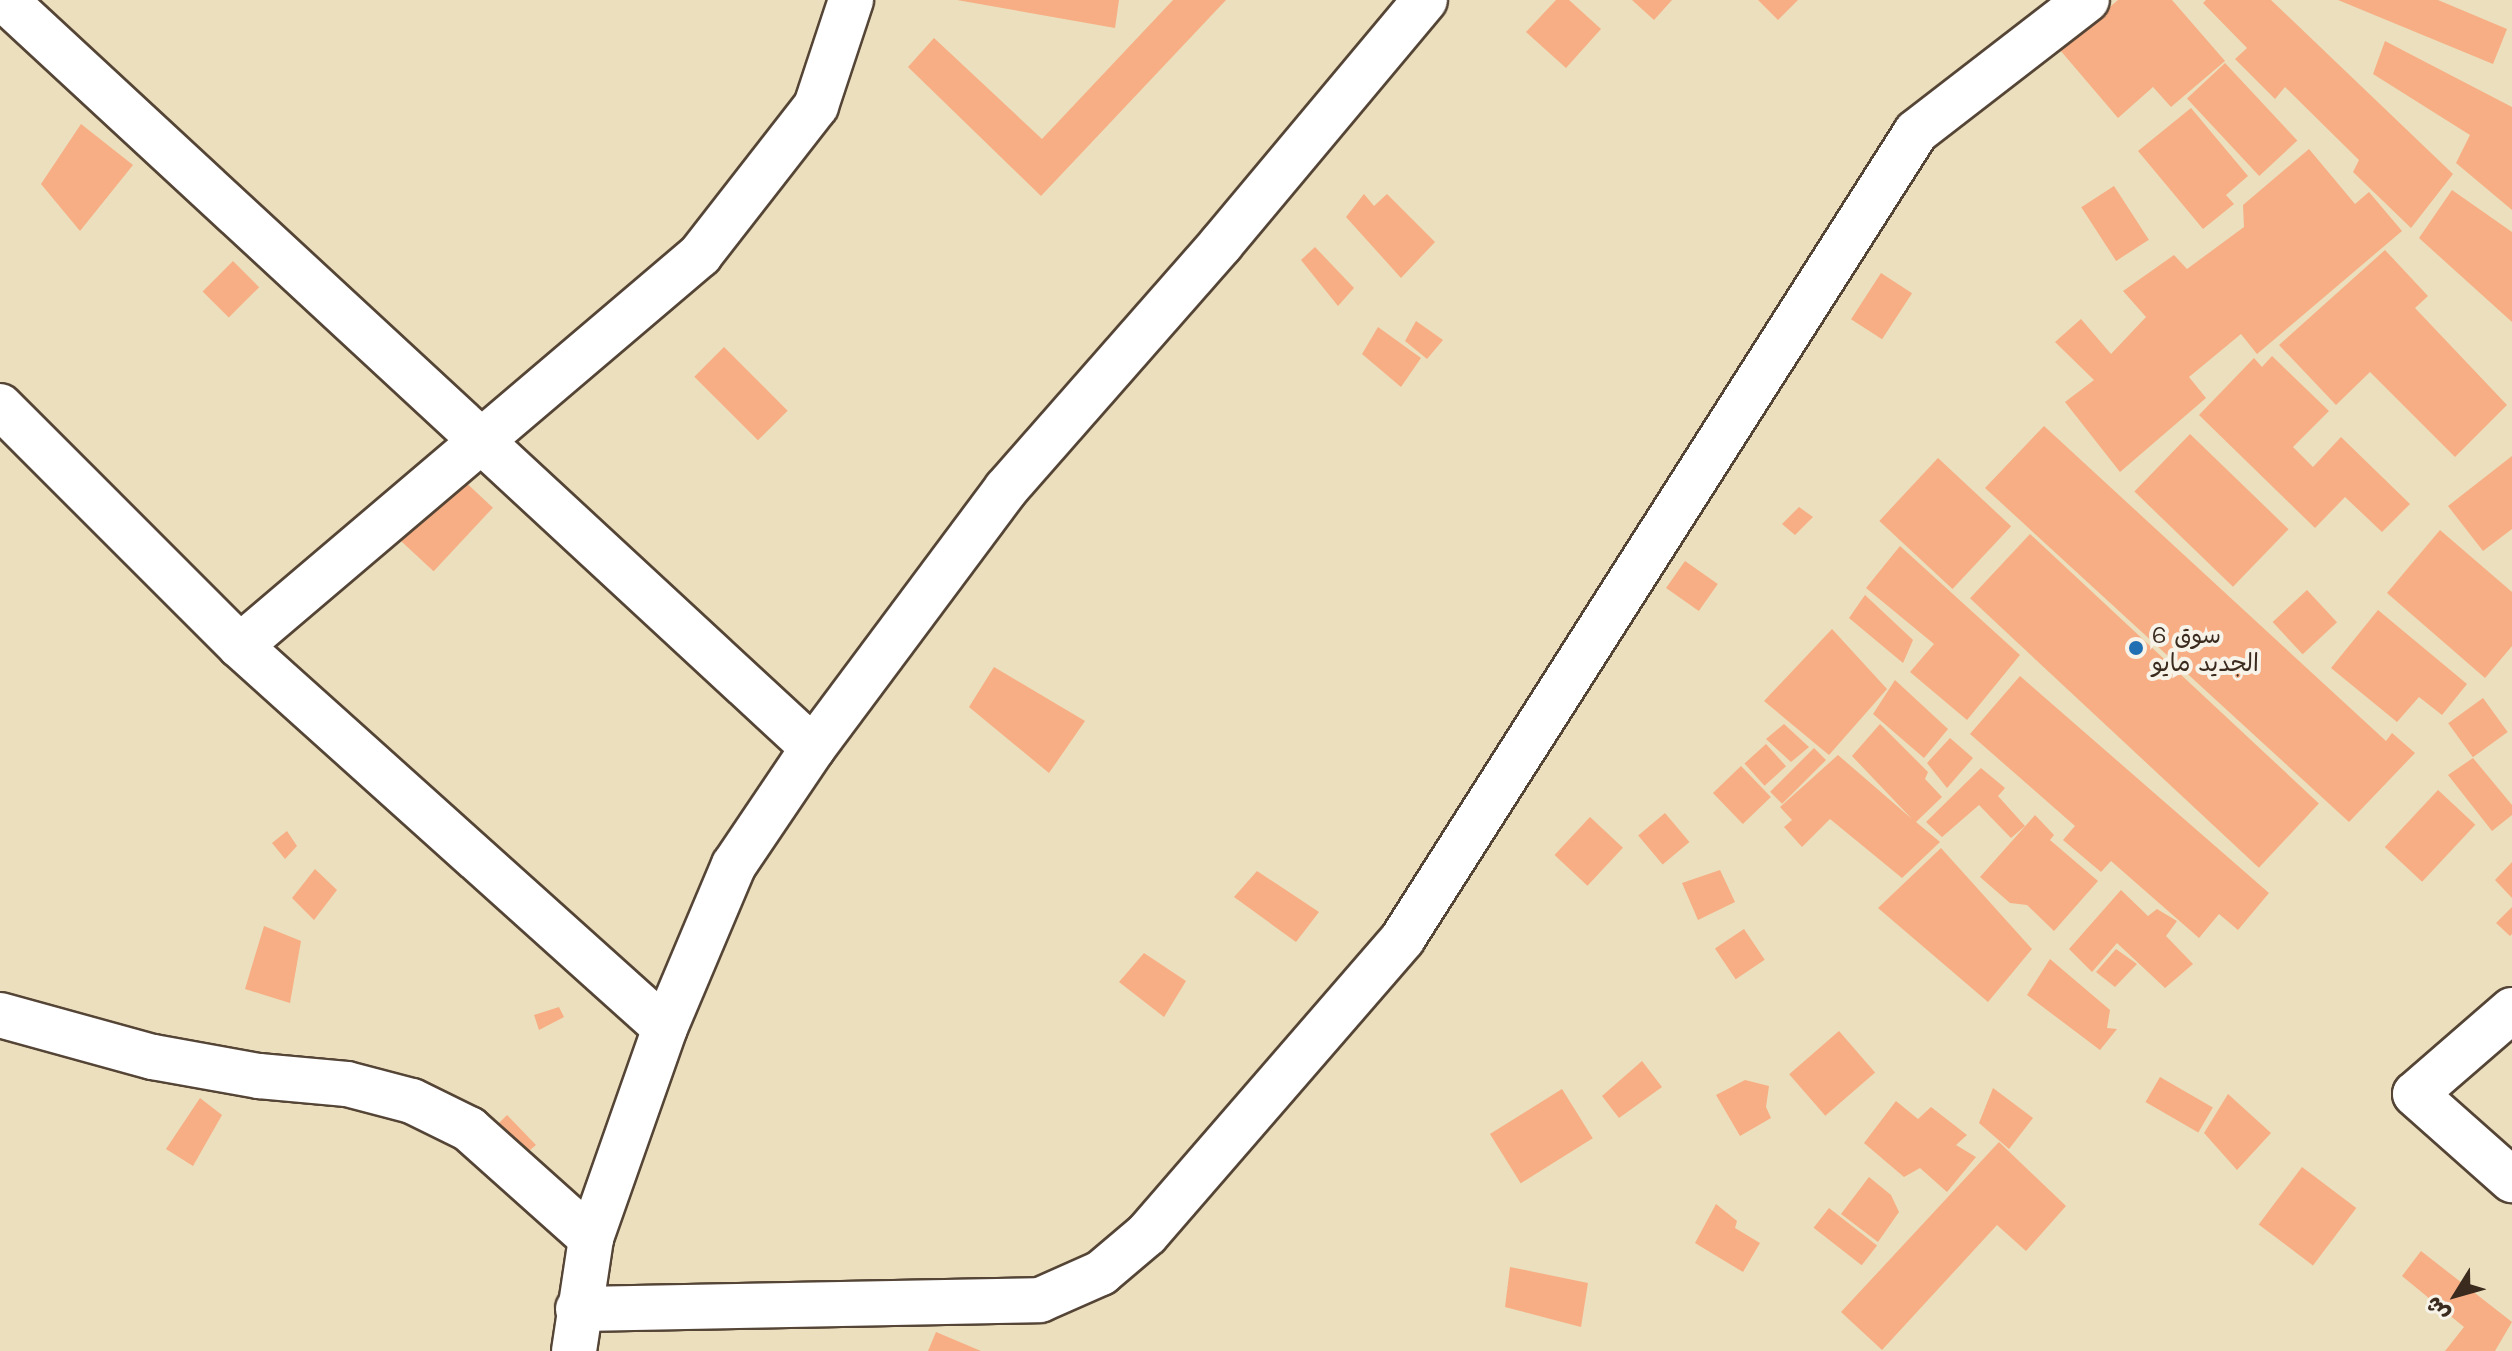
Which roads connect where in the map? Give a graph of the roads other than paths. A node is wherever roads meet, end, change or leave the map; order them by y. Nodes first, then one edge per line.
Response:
1 (5, 0) edge
2 (851, 0) edge
3 (1425, 0) edge
4 (2087, 0) edge
5 (0, 406) edge
6 (484, 442) junction
7 (240, 646) junction
8 (813, 748) junction
9 (2512, 1010) edge
10 (0, 1015) edge
11 (665, 1028) junction
12 (2512, 1180) edge
13 (591, 1238) junction
14 (576, 1330) edge

1 - 6 street
2 - 6 street
3 - 8 street
4 - 14 street
5 - 7 street
6 - 7 street
6 - 8 street
7 - 11 street
8 - 11 street
9 - 12 street
10 - 13 street
11 - 13 street
13 - 14 street

